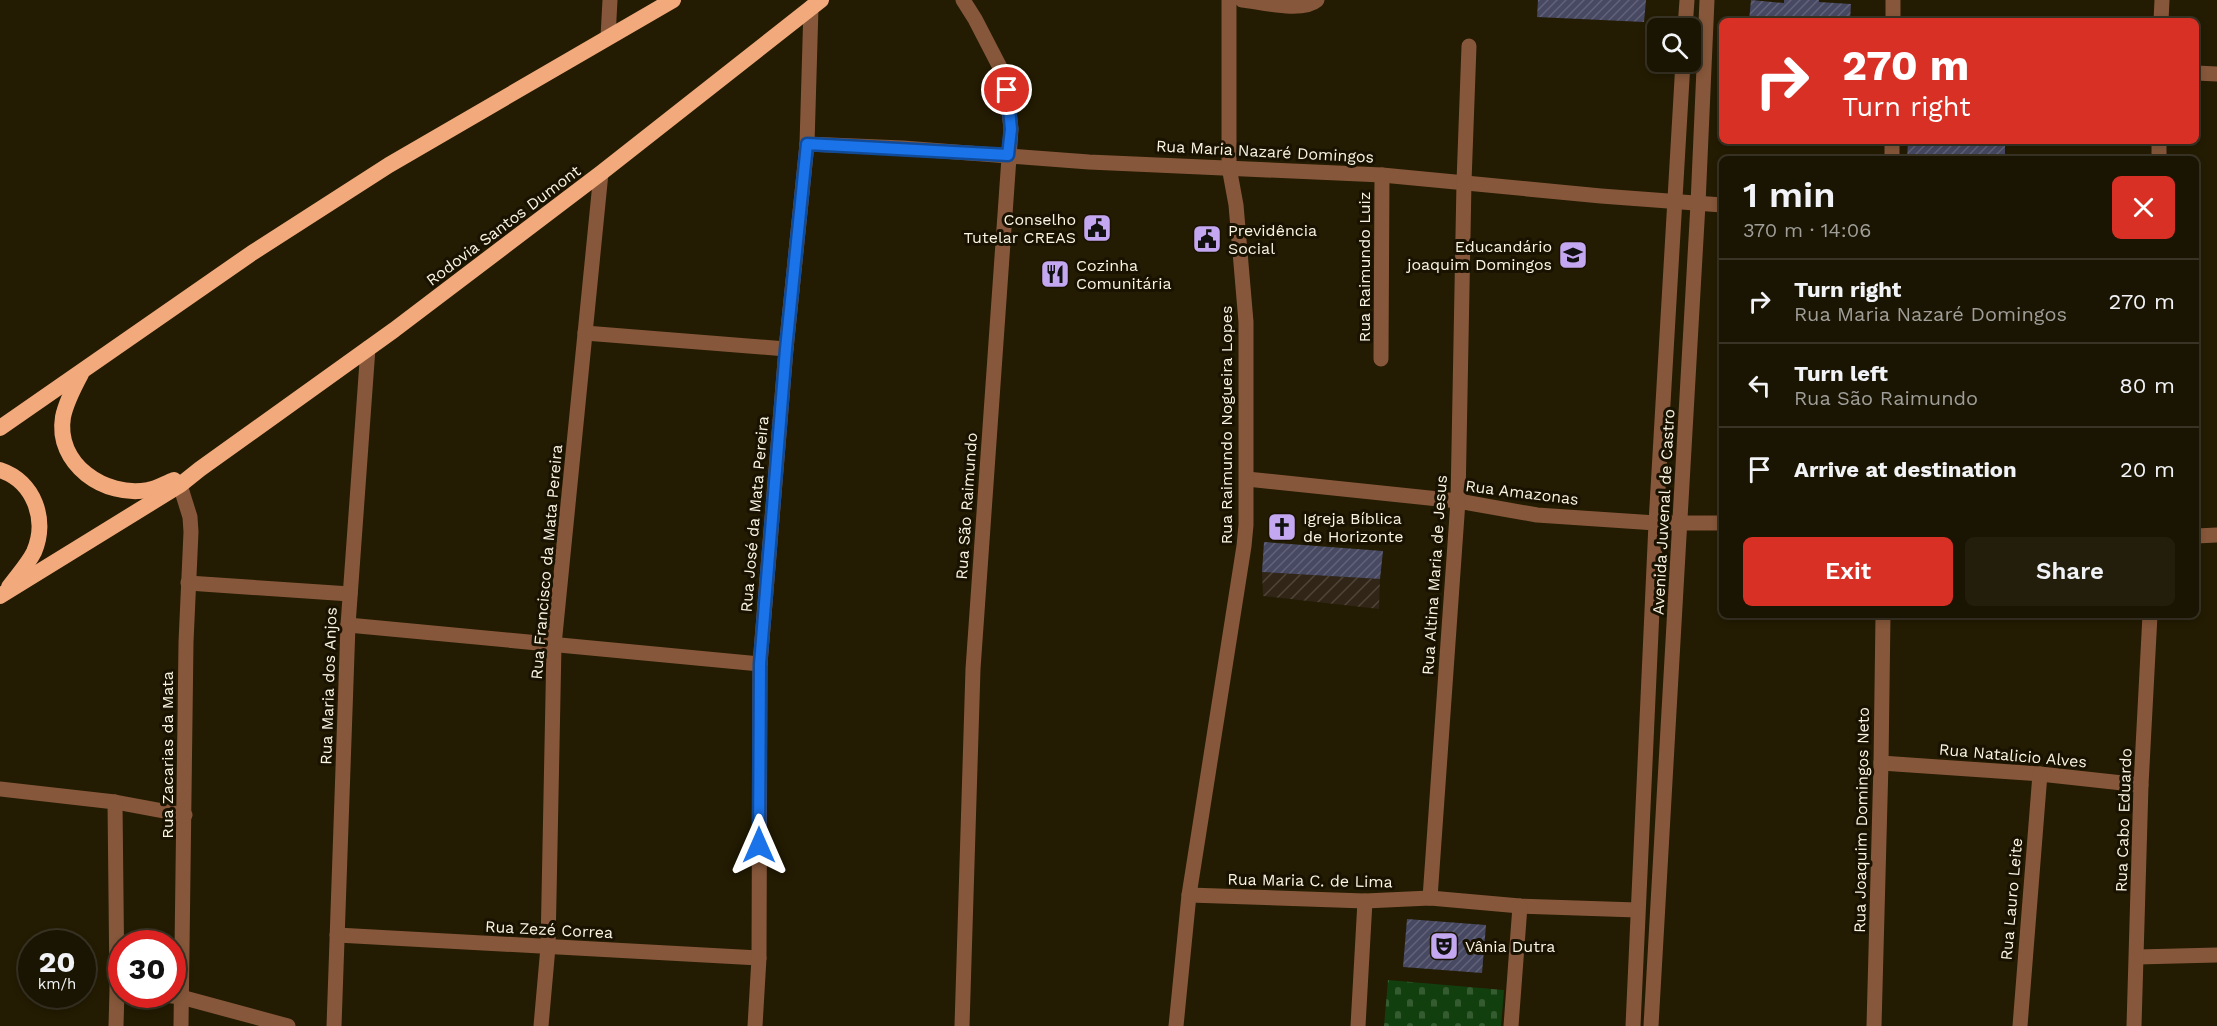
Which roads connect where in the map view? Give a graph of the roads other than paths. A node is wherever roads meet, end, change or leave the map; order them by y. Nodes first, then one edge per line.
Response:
1 (610, 0) edge
2 (673, 0) edge
3 (963, 0) edge
4 (1229, 0) edge
5 (1242, 0) edge
6 (1317, 0) edge
7 (1687, 0) edge
8 (1707, 0) edge
9 (1893, 0) edge
10 (2162, 0) edge
11 (816, 3) edge
12 (1686, 18) edge
13 (1893, 18) edge
14 (2161, 18) edge
15 (608, 37) junction
16 (1469, 46) dead end
17 (1682, 72) edge
18 (2199, 73) edge
19 (2217, 74) edge
20 (807, 144) junction
21 (1008, 155) junction
22 (1229, 167) junction
23 (601, 173) junction
24 (1382, 174) junction
25 (1464, 182) junction
26 (1674, 202) junction
27 (1698, 204) junction
28 (1719, 204) edge
29 (585, 333) junction
30 (368, 348) junction
31 (786, 349) junction
32 (1381, 359) dead end
33 (81, 373) junction
34 (0, 428) edge
35 (200, 469) junction
36 (0, 470) edge
37 (1247, 479) junction
38 (180, 485) junction
39 (1458, 501) junction
40 (1680, 522) junction
41 (1656, 523) junction
42 (1719, 523) edge
43 (2217, 535) edge
44 (2199, 536) edge
45 (188, 583) junction
46 (3, 594) edge
47 (350, 594) junction
48 (1883, 618) edge
49 (2150, 618) edge
50 (348, 625) junction
51 (554, 645) junction
52 (760, 664) junction
53 (1881, 763) junction
54 (2040, 774) junction
55 (2141, 785) junction
56 (0, 789) edge
57 (115, 802) junction
58 (185, 815) junction
59 (1189, 895) junction
60 (1430, 898) junction
61 (1365, 901) junction
62 (1520, 906) junction
63 (1637, 910) junction
64 (118, 930) edge
65 (182, 930) edge
66 (337, 935) junction
67 (548, 947) junction
68 (2217, 956) edge
69 (2137, 957) junction
70 (759, 958) junction
71 (186, 999) edge
72 (118, 1008) edge
73 (181, 1008) edge
74 (116, 1026) edge
75 (181, 1026) edge
76 (288, 1026) edge
77 (334, 1026) edge
78 (541, 1026) edge
79 (755, 1026) edge
80 (962, 1026) edge
81 (1176, 1026) edge
82 (1358, 1026) edge
83 (1511, 1026) edge
84 (1633, 1026) edge
85 (1651, 1026) edge
86 (1874, 1026) edge
87 (2019, 1026) edge
88 (2134, 1026) edge

1 - 15 street
2 - 15 highway
3 - 21 street, Rua São Raimundo
4 - 22 street, Rua Raimundo Nogueira Lopes
5 - 6 street
7 - 12 street
8 - 27 street, Avenida Juvenal de Castro
9 - 13 street
10 - 14 street
11 - 20 street, Rua José da Mata Pereira
11 - 23 highway, Rodovia Santos Dumont
15 - 33 highway
16 - 25 street, Rua Altina Maria de Jesus
17 - 26 street, Avenida Juvenal de Castro
18 - 19 street
20 - 21 street, Rua Maria Nazaré Domingos
20 - 31 street, Rua José da Mata Pereira
21 - 22 street, Rua Maria Nazaré Domingos
21 - 80 street, Rua São Raimundo
22 - 24 street, Rua Maria Nazaré Domingos
22 - 37 street, Rua Raimundo Nogueira Lopes
23 - 29 street, Rua Francisco da Mata Pereira
23 - 30 highway, Rodovia Santos Dumont
24 - 25 street, Rua Maria Nazaré Domingos
24 - 32 street, Rua Raimundo Luiz
25 - 26 street, Rua Maria Nazaré Domingos
25 - 39 street, Rua Altina Maria de Jesus
26 - 27 street, Rua Maria Nazaré Domingos
26 - 41 street, Avenida Juvenal de Castro
27 - 28 street, Rua Maria Nazaré Domingos
27 - 40 street, Avenida Juvenal de Castro
29 - 31 street
29 - 51 street, Rua Francisco da Mata Pereira
30 - 35 highway, Rodovia Santos Dumont
30 - 47 street, Rua Maria dos Anjos
31 - 52 street, Rua José da Mata Pereira
33 - 34 highway
33 - 35 highway
35 - 38 highway
36 - 46 highway
37 - 39 street, Rua Amazonas
37 - 59 street, Rua Raimundo Nogueira Lopes
38 - 45 street, Rua Zacarias da Mata
38 - 46 highway
39 - 41 street, Rua Amazonas
39 - 60 street, Rua Altina Maria de Jesus
40 - 41 street, Rua Amazonas
40 - 42 street, Rua Amazonas
40 - 85 street, Avenida Juvenal de Castro
41 - 63 street, Avenida Juvenal de Castro
43 - 44 street
45 - 47 street
45 - 58 street, Rua Zacarias da Mata
47 - 50 street, Rua Maria dos Anjos
48 - 53 street, Rua Joaquim Domingos Neto
49 - 55 street, Rua Cabo Eduardo
50 - 51 street
50 - 66 street, Rua Maria dos Anjos
51 - 52 street
51 - 67 street, Rua Francisco da Mata Pereira
52 - 70 street, Rua José da Mata Pereira
53 - 54 street, Rua Natalicio Alves
53 - 86 street, Rua Joaquim Domingos Neto
54 - 55 street, Rua Natalicio Alves
54 - 87 street, Rua Lauro Leite
55 - 69 street, Rua Cabo Eduardo
56 - 57 street
57 - 58 street
57 - 64 street
58 - 65 street, Rua Zacarias da Mata
59 - 61 street, Rua Maria C. de Lima
59 - 81 street, Rua Raimundo Nogueira Lopes
60 - 61 street, Rua Maria C. de Lima
60 - 62 street
61 - 82 street
62 - 63 street
62 - 83 street
63 - 84 street, Avenida Juvenal de Castro
66 - 67 street, Rua Zezé Correa
66 - 77 street, Rua Maria dos Anjos
67 - 70 street, Rua Zezé Correa
67 - 78 street, Rua Francisco da Mata Pereira
68 - 69 street
69 - 88 street, Rua Cabo Eduardo
70 - 79 street, Rua José da Mata Pereira
71 - 76 street
72 - 74 street
73 - 75 street, Rua Zacarias da Mata

